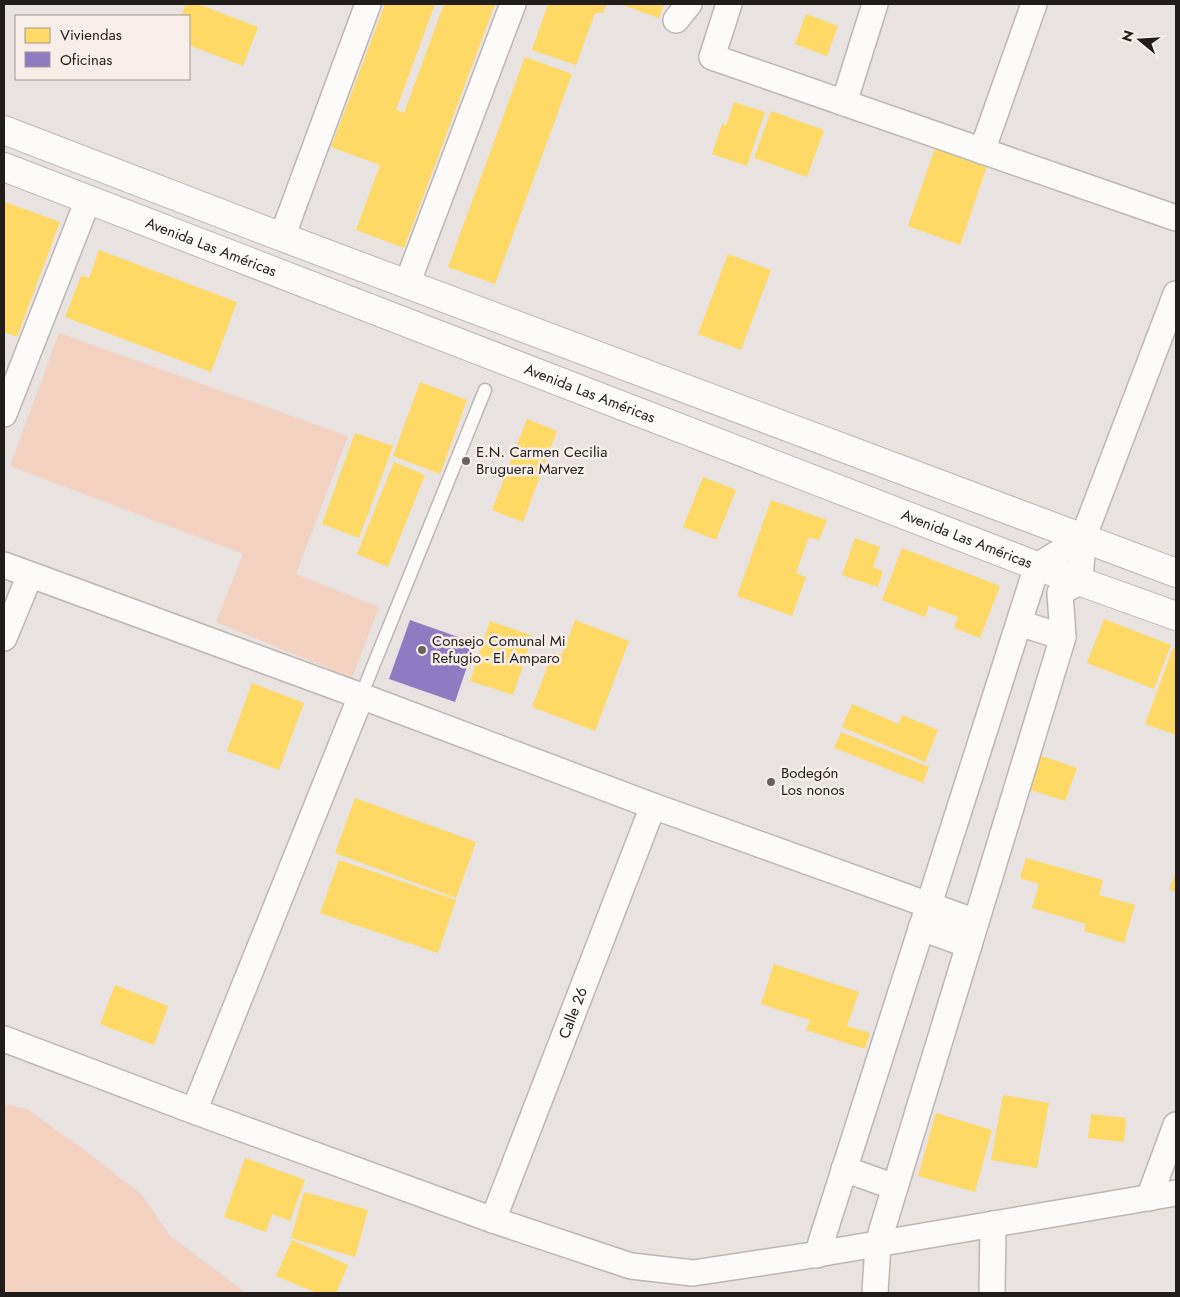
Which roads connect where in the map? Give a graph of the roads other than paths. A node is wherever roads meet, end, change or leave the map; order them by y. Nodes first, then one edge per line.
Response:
1 (368, 4) edge
2 (513, 4) edge
3 (729, 4) edge
4 (876, 4) edge
5 (1034, 4) edge
6 (844, 102) junction
7 (4, 130) edge
8 (982, 151) junction
9 (4, 167) edge
10 (88, 200) junction
11 (1176, 218) edge
12 (282, 237) junction
13 (407, 284) junction
14 (1176, 294) edge
15 (486, 390) dead end
16 (4, 414) edge
17 (1083, 538) junction
18 (4, 566) edge
19 (1036, 566) junction
20 (1176, 573) edge
21 (30, 575) junction
22 (1080, 581) junction
23 (1176, 616) edge
24 (1018, 622) junction
25 (1063, 637) junction
26 (4, 638) edge
27 (361, 696) junction
28 (653, 806) junction
29 (924, 917) junction
30 (972, 934) junction
31 (4, 1039) edge
32 (194, 1112) junction
33 (1176, 1125) edge
34 (844, 1169) junction
35 (895, 1187) junction
36 (1176, 1194) edge
37 (1149, 1198) junction
38 (493, 1220) junction
39 (993, 1224) junction
40 (878, 1243) junction
41 (817, 1254) junction
42 (875, 1293) edge
43 (992, 1293) edge

1 - 12 street
2 - 13 street
3 - 6 street
4 - 6 street
5 - 8 street
6 - 8 street
7 - 12 main road
8 - 11 street
9 - 10 main road, Avenida Las Américas
10 - 16 street
10 - 19 main road, Avenida Las Américas
12 - 13 main road
13 - 17 main road
14 - 17 street
15 - 27 lane
17 - 19 street
17 - 20 main road
17 - 22 street
18 - 21 street
19 - 22 main road, Avenida Las Américas
19 - 24 street
21 - 26 street
21 - 27 street
22 - 23 main road, Avenida Las Américas
22 - 25 street
24 - 25 street
24 - 29 street
25 - 30 street
27 - 28 street
27 - 32 street
28 - 29 street
28 - 38 street, Calle 26
29 - 30 street
29 - 34 street
30 - 35 street
31 - 32 street
32 - 38 street
33 - 37 street
34 - 35 street
34 - 41 street
35 - 40 street
36 - 37 street
37 - 39 street
38 - 41 street
39 - 40 street
39 - 43 street
40 - 41 street
40 - 42 street

